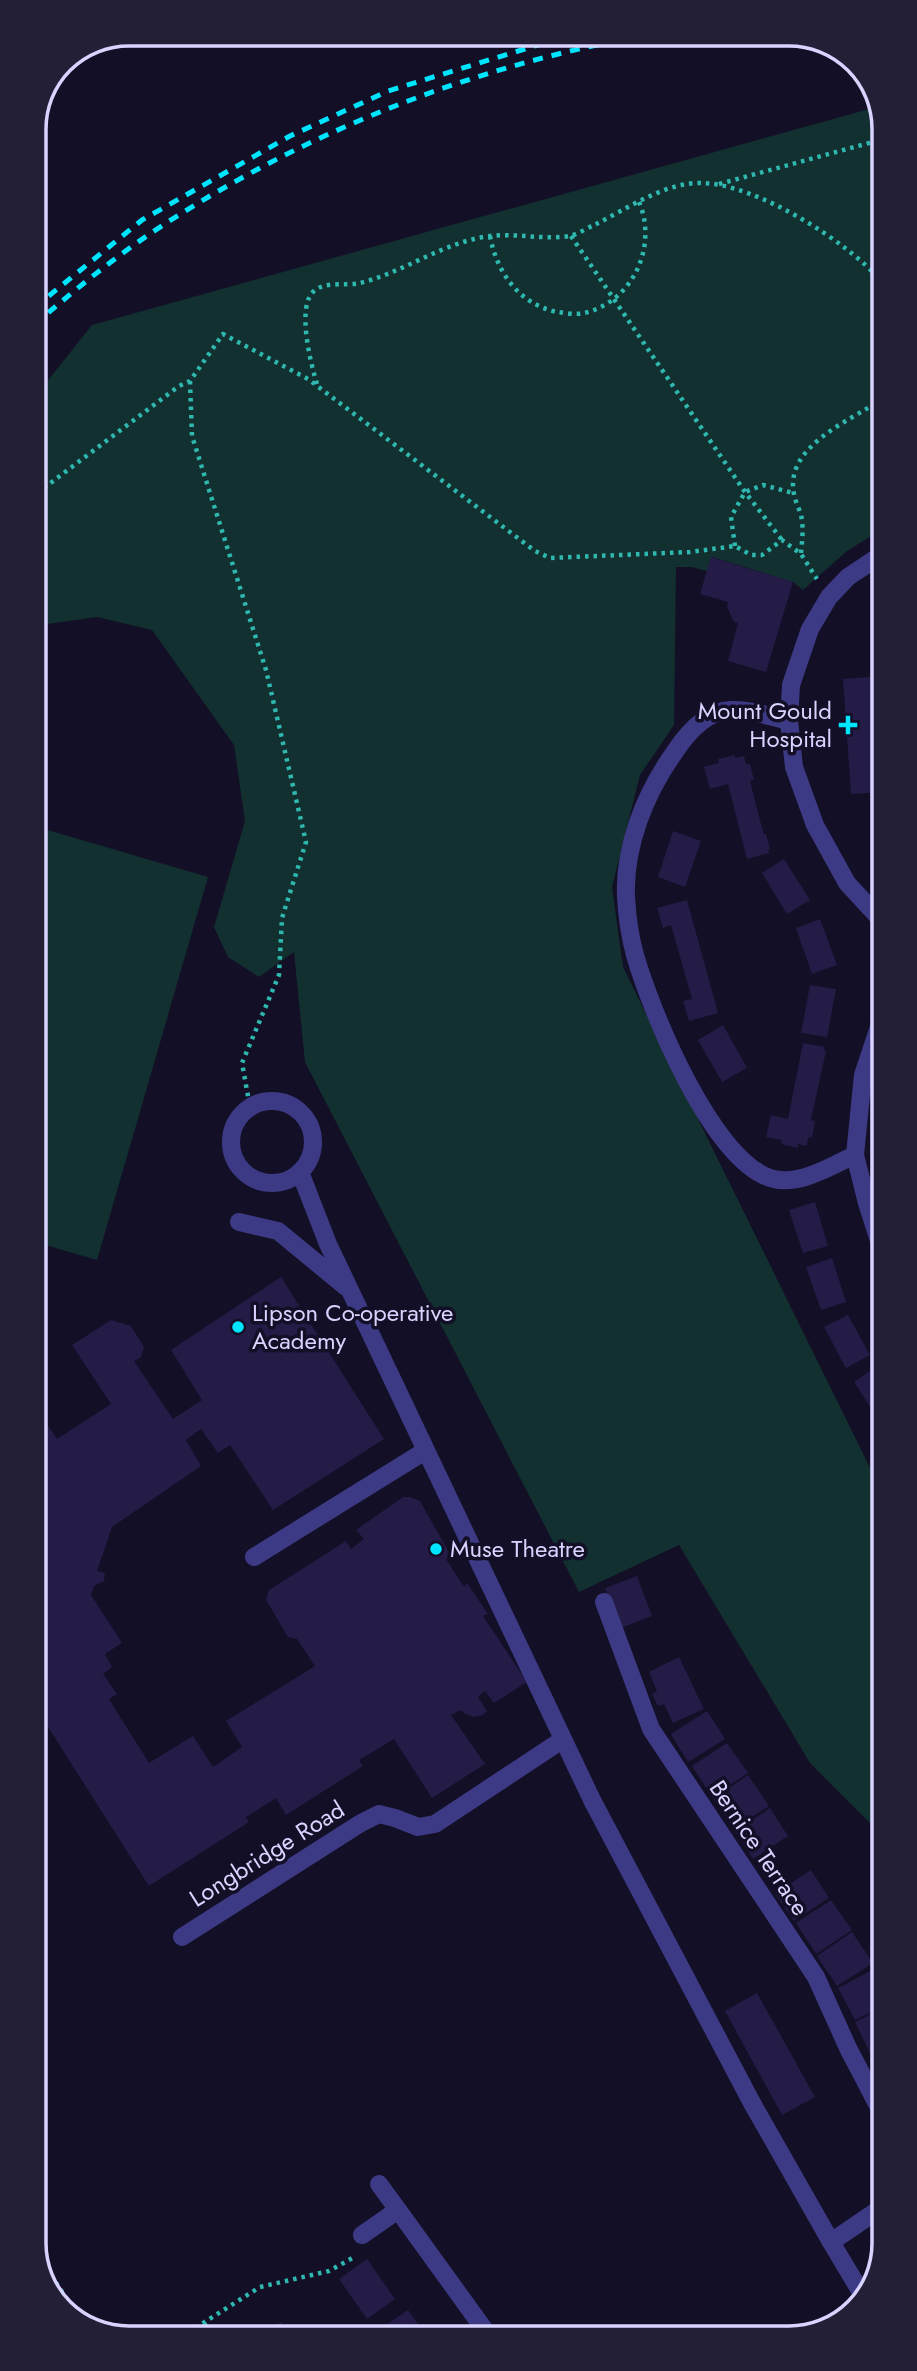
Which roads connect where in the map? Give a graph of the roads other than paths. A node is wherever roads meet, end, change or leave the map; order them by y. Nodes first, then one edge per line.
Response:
1 (872, 561) edge
2 (789, 721) junction
3 (872, 910) edge
4 (872, 1048) edge
5 (855, 1155) junction
6 (300, 1172) junction
7 (872, 1219) edge
8 (239, 1222) dead end
9 (349, 1289) junction
10 (425, 1451) junction
11 (254, 1557) dead end
12 (604, 1602) dead end
13 (562, 1740) junction
14 (182, 1937) dead end
15 (872, 2094) edge
16 (379, 2184) dead end
17 (398, 2210) junction
18 (872, 2214) edge
19 (362, 2235) road end
20 (831, 2242) junction
21 (858, 2287) edge
22 (481, 2326) edge

1 - 2 street
2 - 3 street
2 - 5 street
4 - 5 street
5 - 7 street
6 - 6 street
6 - 9 street
8 - 9 street
9 - 10 street
10 - 11 street
10 - 13 street
12 - 15 street, Bernice Terrace
13 - 14 street, Longbridge Road
13 - 20 street
16 - 17 street
17 - 19 street
17 - 22 street
18 - 20 street
20 - 21 street

